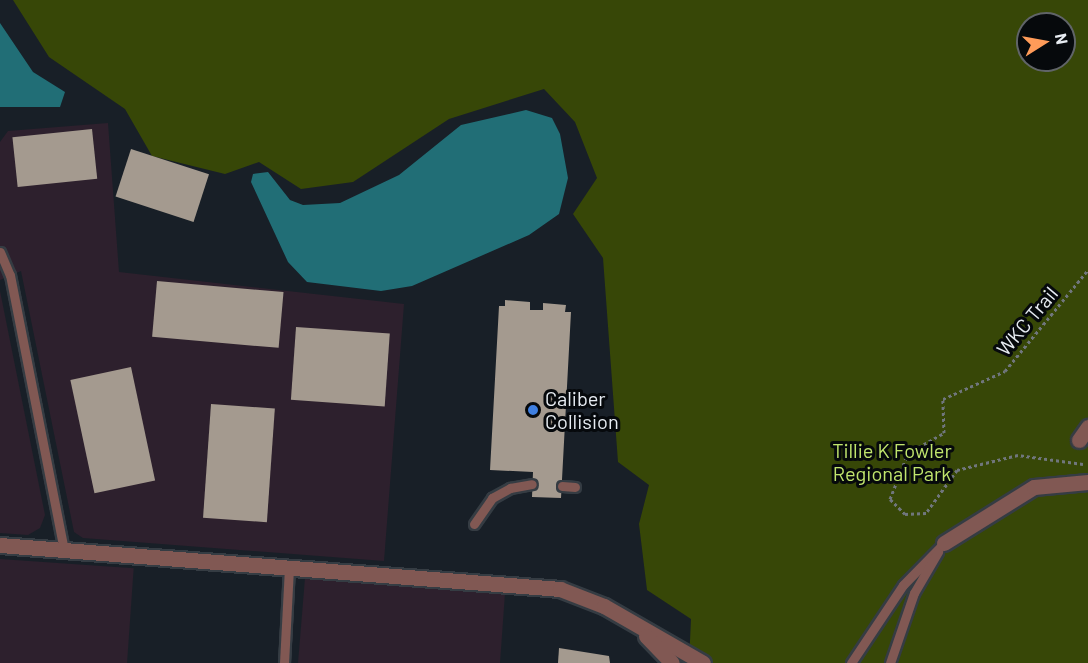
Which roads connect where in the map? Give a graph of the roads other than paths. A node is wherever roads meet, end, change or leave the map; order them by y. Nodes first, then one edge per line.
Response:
1 (0, 252) edge
2 (1088, 482) edge
3 (532, 484) dead end
4 (562, 486) dead end
5 (574, 487) dead end
6 (474, 524) dead end
7 (944, 543) junction
8 (0, 545) edge
9 (64, 549) junction
10 (289, 566) junction
11 (640, 630) junction
12 (284, 663) edge
13 (672, 663) edge
14 (703, 663) edge
15 (851, 663) edge
16 (890, 663) edge

1 - 9 lane
2 - 7 street
3 - 6 lane
4 - 5 lane
7 - 15 lane
7 - 16 lane
8 - 9 street
9 - 10 street
10 - 11 street
10 - 12 lane
11 - 13 street
11 - 14 street

